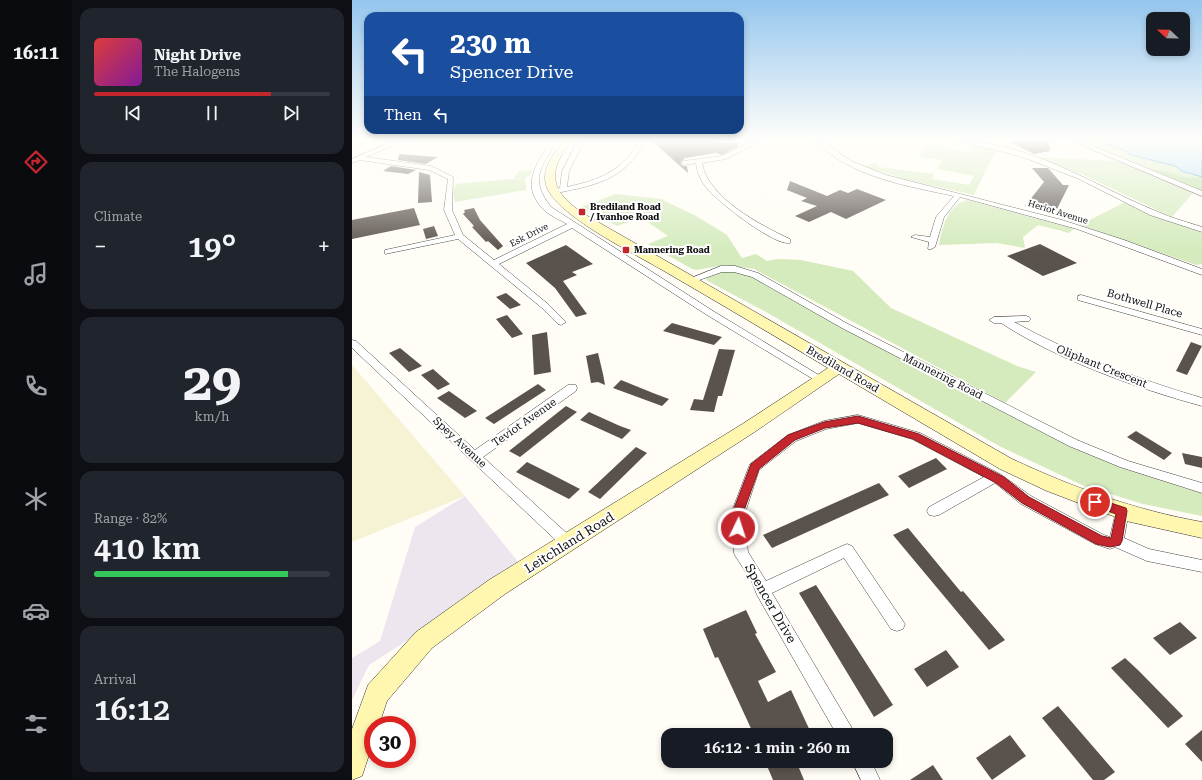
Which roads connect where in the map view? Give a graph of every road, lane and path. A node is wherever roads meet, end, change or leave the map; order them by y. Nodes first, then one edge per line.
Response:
1 (450, 177) edge
2 (533, 177) edge
3 (550, 177) edge
4 (565, 177) edge
5 (607, 177) edge
6 (702, 177) edge
7 (890, 177) edge
8 (1079, 177) edge
9 (1162, 177) edge
10 (559, 190) junction
11 (1202, 194) edge
12 (958, 195) junction
13 (573, 224) junction
14 (1202, 230) edge
15 (460, 236) junction
16 (915, 237) dead end
17 (787, 241) dead end
18 (388, 252) dead end
19 (493, 264) junction
20 (1202, 272) edge
21 (688, 280) junction
22 (1082, 298) dead end
23 (1026, 319) dead end
24 (994, 320) dead end
25 (1005, 321) junction
26 (561, 322) dead end
27 (1202, 332) edge
28 (352, 343) edge
29 (840, 366) junction
30 (822, 380) junction
31 (572, 388) dead end
32 (1202, 401) edge
33 (475, 456) junction
34 (995, 477) junction
35 (1202, 488) edge
36 (934, 511) dead end
37 (1122, 511) junction
38 (1202, 530) edge
39 (1116, 541) junction
40 (567, 542) junction
41 (1202, 566) edge
42 (762, 590) junction
43 (897, 624) dead end
44 (843, 728) edge
45 (352, 766) edge
46 (865, 768) edge
47 (871, 780) edge

1 - 15 street
2 - 13 street, Brediland Road
3 - 10 street, Brediland Road
4 - 10 street
5 - 10 street
6 - 17 street
7 - 12 street, Heriot Avenue
8 - 14 street
9 - 11 street
10 - 21 street, Brediland Road
12 - 16 street
12 - 20 street, Heriot Avenue
13 - 19 street, Esk Drive
13 - 30 street, Brediland Road
15 - 18 street
15 - 19 street
19 - 26 street
21 - 29 street, Brediland Road
21 - 35 street, Mannering Road
22 - 27 street, Bothwell Place
23 - 25 street
24 - 25 street
25 - 32 street, Oliphant Crescent
28 - 33 street, Spey Avenue
29 - 30 street, Leitchland Road
29 - 37 street, Brediland Road
30 - 40 street, Leitchland Road
31 - 33 street, Teviot Avenue
33 - 40 street, Spey Avenue
34 - 36 street
34 - 39 street, Spencer Drive
34 - 42 street, Spencer Drive
37 - 38 street, Brediland Road
37 - 39 street
39 - 41 street, Spencer Drive
40 - 45 street, Leitchland Road
42 - 43 street
42 - 44 street, Spencer Drive
46 - 47 street

